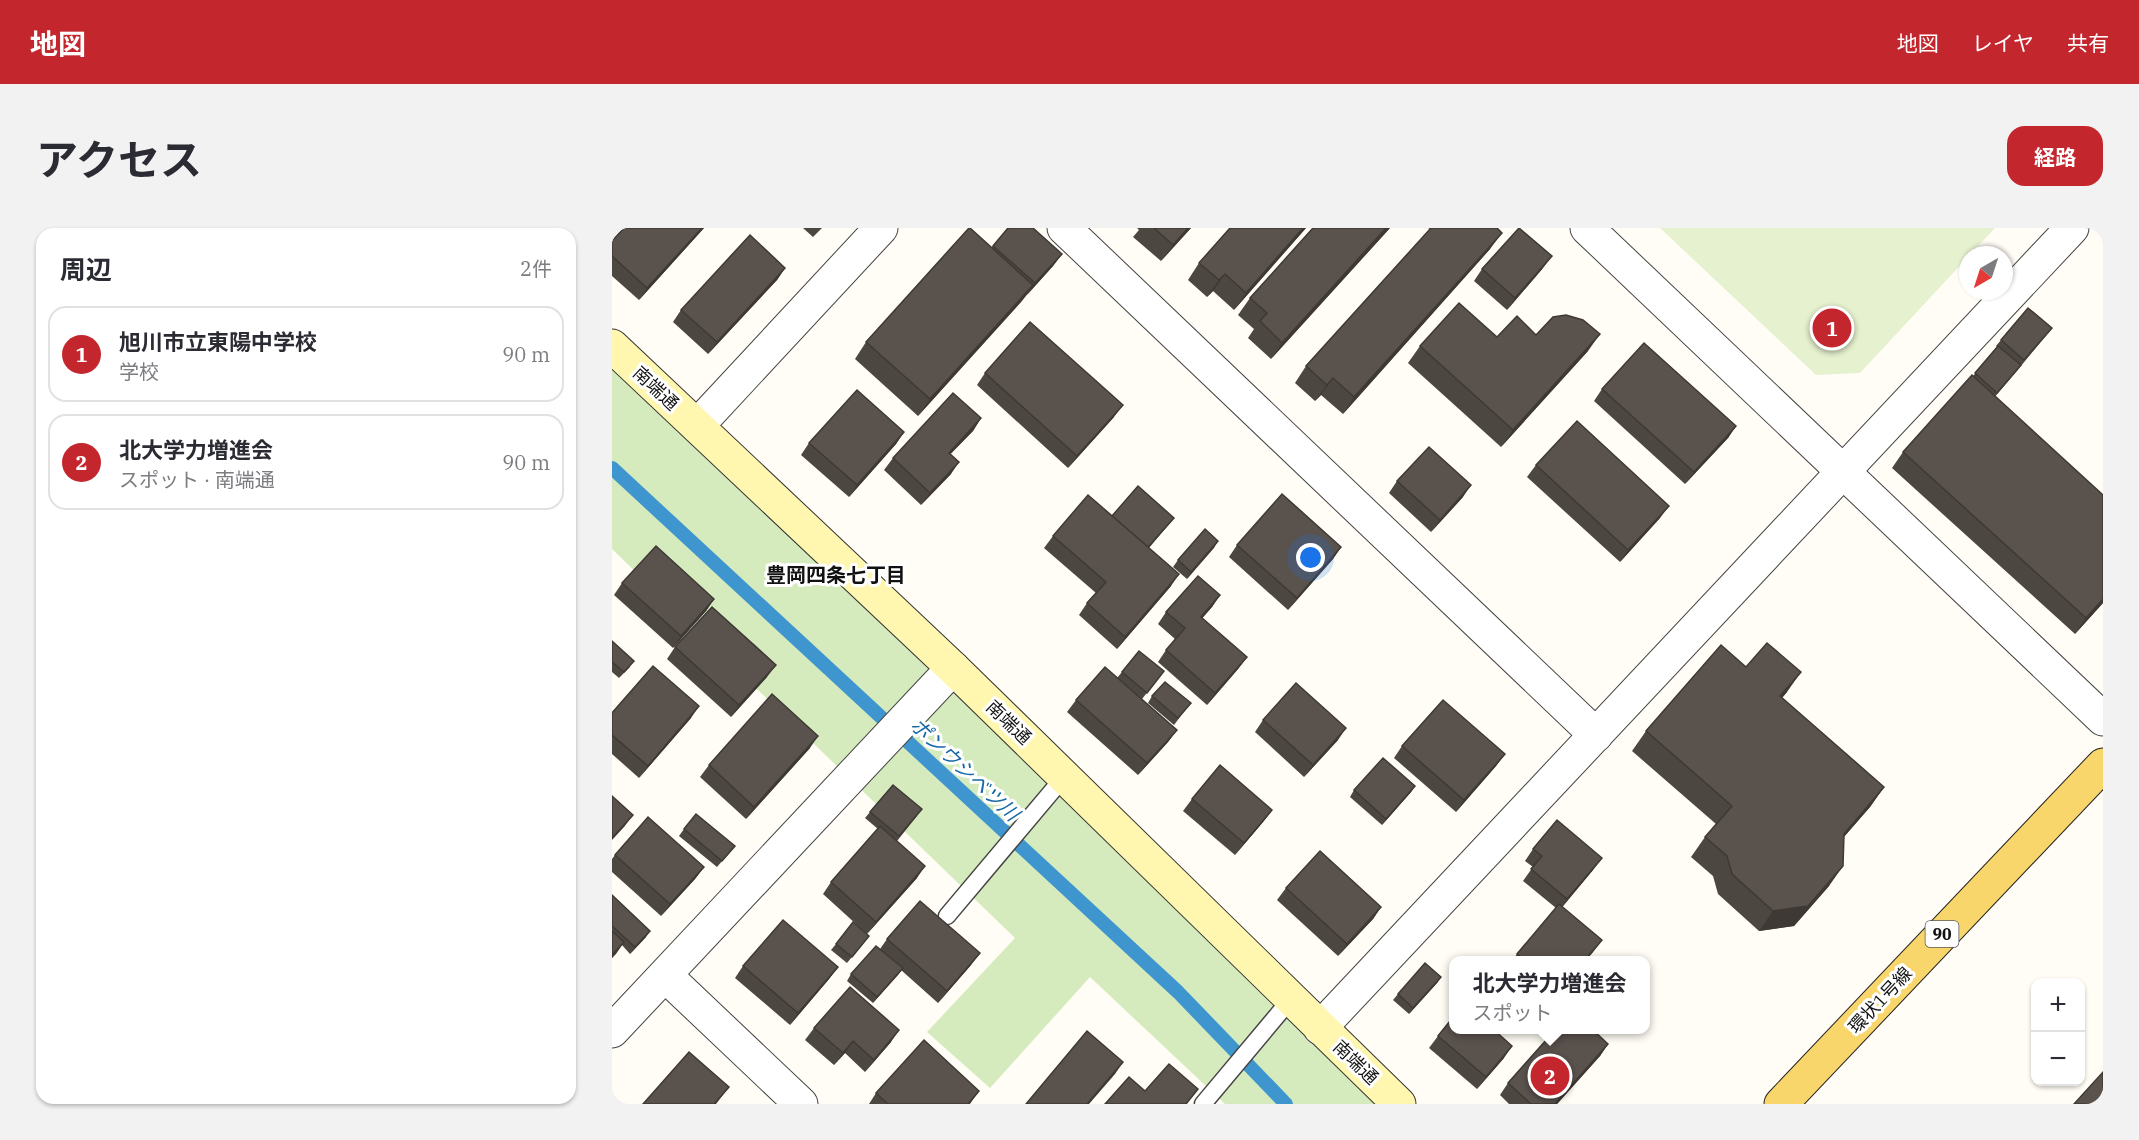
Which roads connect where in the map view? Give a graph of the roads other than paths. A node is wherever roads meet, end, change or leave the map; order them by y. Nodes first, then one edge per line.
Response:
1 (881, 228) edge
2 (1064, 228) edge
3 (1587, 228) edge
4 (2072, 228) edge
5 (612, 346) edge
6 (697, 426) junction
7 (1845, 472) junction
8 (953, 668) junction
9 (2103, 719) edge
10 (1596, 735) junction
11 (2103, 765) edge
12 (1064, 777) junction
13 (947, 916) dead end
14 (666, 976) junction
15 (1291, 999) junction
16 (1320, 1028) junction
17 (612, 1031) edge
18 (801, 1104) edge
19 (1203, 1104) edge
20 (1399, 1104) edge
21 (1781, 1104) edge

1 - 6 street
2 - 10 street
3 - 7 street
4 - 7 street
5 - 6 main road, 南端通
6 - 8 main road, 南端通
7 - 9 street
7 - 10 street
8 - 12 main road, 南端通
8 - 14 street
10 - 16 street
11 - 21 main road, 環状1号線 / 90
12 - 13 lane
12 - 15 main road, 南端通
14 - 17 street
14 - 18 street
15 - 16 main road, 南端通
15 - 19 lane
16 - 20 main road, 南端通

